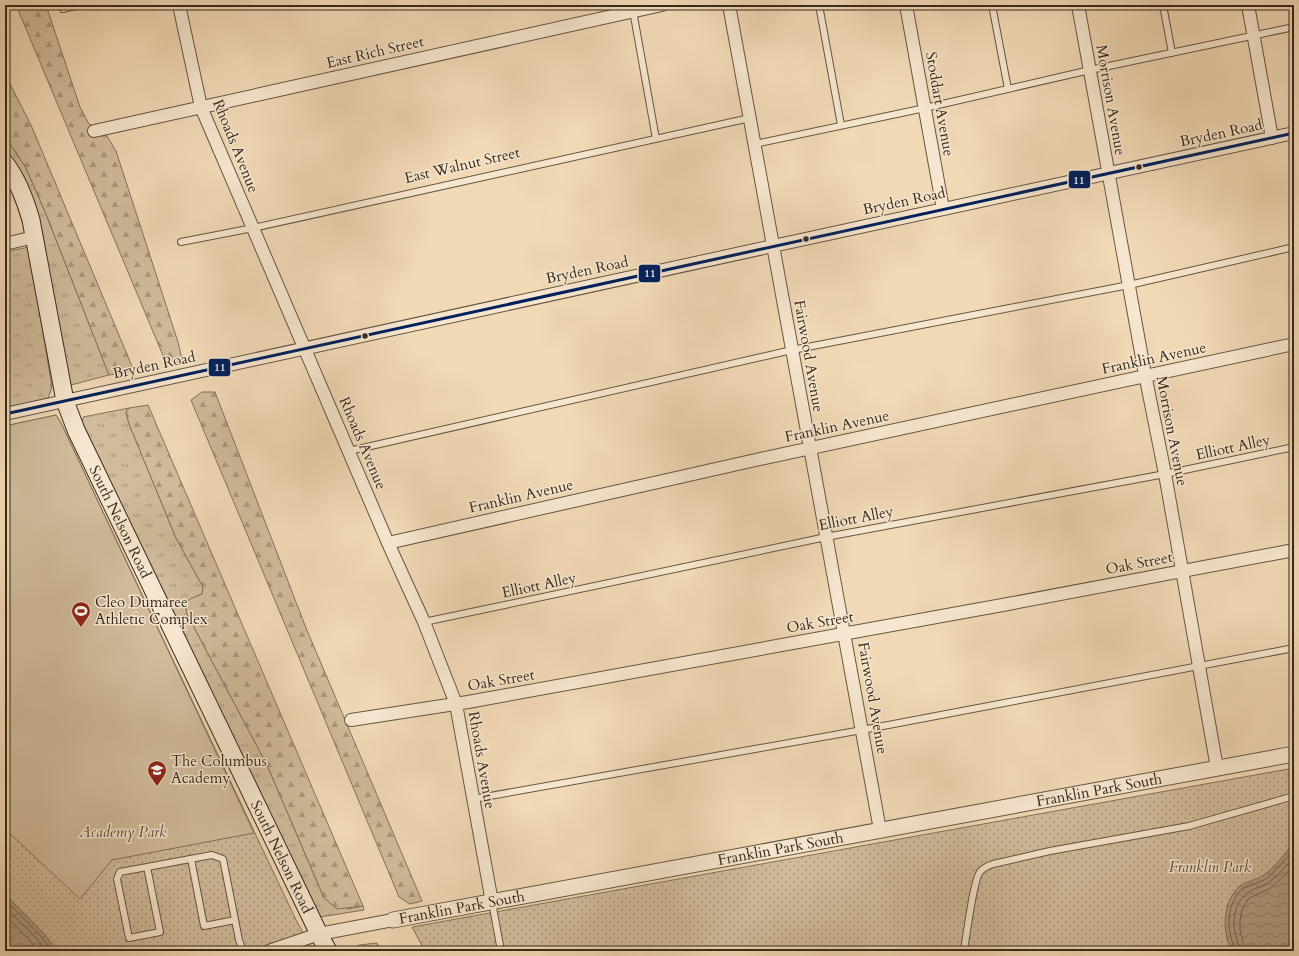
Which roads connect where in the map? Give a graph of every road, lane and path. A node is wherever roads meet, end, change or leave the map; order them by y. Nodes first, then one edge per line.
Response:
1 (79, 5) edge
2 (179, 5) edge
3 (662, 5) edge
4 (729, 5) edge
5 (819, 5) edge
6 (906, 5) edge
7 (992, 5) edge
8 (1078, 5) edge
9 (1163, 5) edge
10 (1248, 5) edge
11 (633, 8) edge
12 (64, 9) dead end
13 (1294, 27) edge
14 (1254, 36) junction
15 (1172, 53) junction
16 (1090, 70) junction
17 (1008, 89) junction
18 (201, 107) junction
19 (925, 108) junction
20 (750, 118) junction
21 (841, 125) junction
22 (94, 131) dead end
23 (1294, 133) edge
24 (1272, 138) junction
25 (656, 139) junction
26 (755, 144) junction
27 (5, 162) edge
28 (1109, 174) junction
29 (943, 209) junction
30 (253, 228) junction
31 (34, 237) junction
32 (181, 242) dead end
33 (5, 244) edge
34 (773, 246) junction
35 (1294, 247) edge
36 (1129, 285) junction
37 (1294, 344) edge
38 (305, 349) junction
39 (792, 350) junction
40 (1146, 376) junction
41 (65, 401) junction
42 (5, 414) edge
43 (1294, 447) edge
44 (810, 449) junction
45 (349, 451) junction
46 (1165, 474) junction
47 (826, 537) junction
48 (388, 543) junction
49 (1294, 550) edge
50 (1182, 572) junction
51 (424, 622) junction
52 (845, 634) junction
53 (1294, 648) edge
54 (1200, 667) junction
55 (456, 704) junction
56 (351, 720) dead end
57 (862, 730) junction
58 (1294, 754) edge
59 (1217, 768) junction
60 (1294, 796) edge
61 (473, 799) junction
62 (880, 830) junction
63 (191, 858) junction
64 (148, 867) junction
65 (492, 902) junction
66 (235, 920) junction
67 (393, 920) joint
68 (319, 934) junction
69 (964, 949) dead end
70 (243, 951) edge
71 (269, 951) edge
72 (328, 951) edge
73 (502, 951) edge

1 - 12 lane
2 - 18 street, Rhoads Avenue
3 - 11 street, East Rich Street
4 - 20 street, Fairwood Avenue
5 - 21 lane
6 - 19 street, Stoddart Avenue
7 - 17 lane
8 - 16 street, Morrison Avenue
9 - 15 lane
10 - 14 street
11 - 18 street, East Rich Street
11 - 25 lane
13 - 14 lane
14 - 15 lane
14 - 24 street
15 - 16 lane
16 - 17 lane
16 - 28 street, Morrison Avenue
17 - 19 lane
18 - 22 street, East Rich Street
18 - 30 street, Rhoads Avenue
19 - 21 lane
19 - 29 street, Stoddart Avenue
20 - 25 lane, East Walnut Street
20 - 26 street, Fairwood Avenue
21 - 26 lane
23 - 24 street, Bryden Road
24 - 28 street, Bryden Road
25 - 30 lane, East Walnut Street
26 - 34 street, Fairwood Avenue
27 - 31 main road, South Nelson Road
28 - 29 street, Bryden Road
28 - 36 street, Morrison Avenue
29 - 34 street, Bryden Road
30 - 32 lane, East Walnut Street
30 - 38 street, Rhoads Avenue
31 - 33 street
31 - 41 main road, South Nelson Road
34 - 38 street, Bryden Road
34 - 39 street, Fairwood Avenue
35 - 36 lane
36 - 39 lane
36 - 40 street, Morrison Avenue
37 - 40 street, Franklin Avenue
38 - 41 street, Bryden Road
38 - 45 street, Rhoads Avenue
39 - 44 street, Fairwood Avenue
39 - 45 lane
40 - 44 street, Franklin Avenue
40 - 46 street, Morrison Avenue
41 - 42 street, Bryden Road
41 - 68 main road, South Nelson Road
43 - 46 lane, Elliott Alley
44 - 47 street, Fairwood Avenue
44 - 48 street, Franklin Avenue
45 - 48 street, Rhoads Avenue
46 - 47 lane, Elliott Alley
46 - 50 street, Morrison Avenue
47 - 51 lane, Elliott Alley
47 - 52 street, Fairwood Avenue
48 - 51 street, Rhoads Avenue
49 - 50 street, Oak Street
50 - 52 street, Oak Street
50 - 54 street, Morrison Avenue
51 - 55 street, Rhoads Avenue
52 - 55 street, Oak Street
52 - 57 street, Fairwood Avenue
53 - 54 lane
54 - 57 lane
54 - 59 street, Morrison Avenue
55 - 56 street, Oak Street
55 - 61 street, Rhoads Avenue
57 - 61 lane
57 - 62 street, Fairwood Avenue
58 - 59 street, Franklin Park South
59 - 62 street, Franklin Park South
60 - 69 lane
61 - 65 street, Rhoads Avenue
62 - 65 street, Franklin Park South
63 - 64 lane
63 - 66 lane
63 - 66 lane
64 - 64 lane
65 - 67 street, Franklin Park South
65 - 73 lane
66 - 70 lane
67 - 68 street, Franklin Park South
68 - 71 street, Franklin Park South
68 - 72 main road, South Nelson Road

